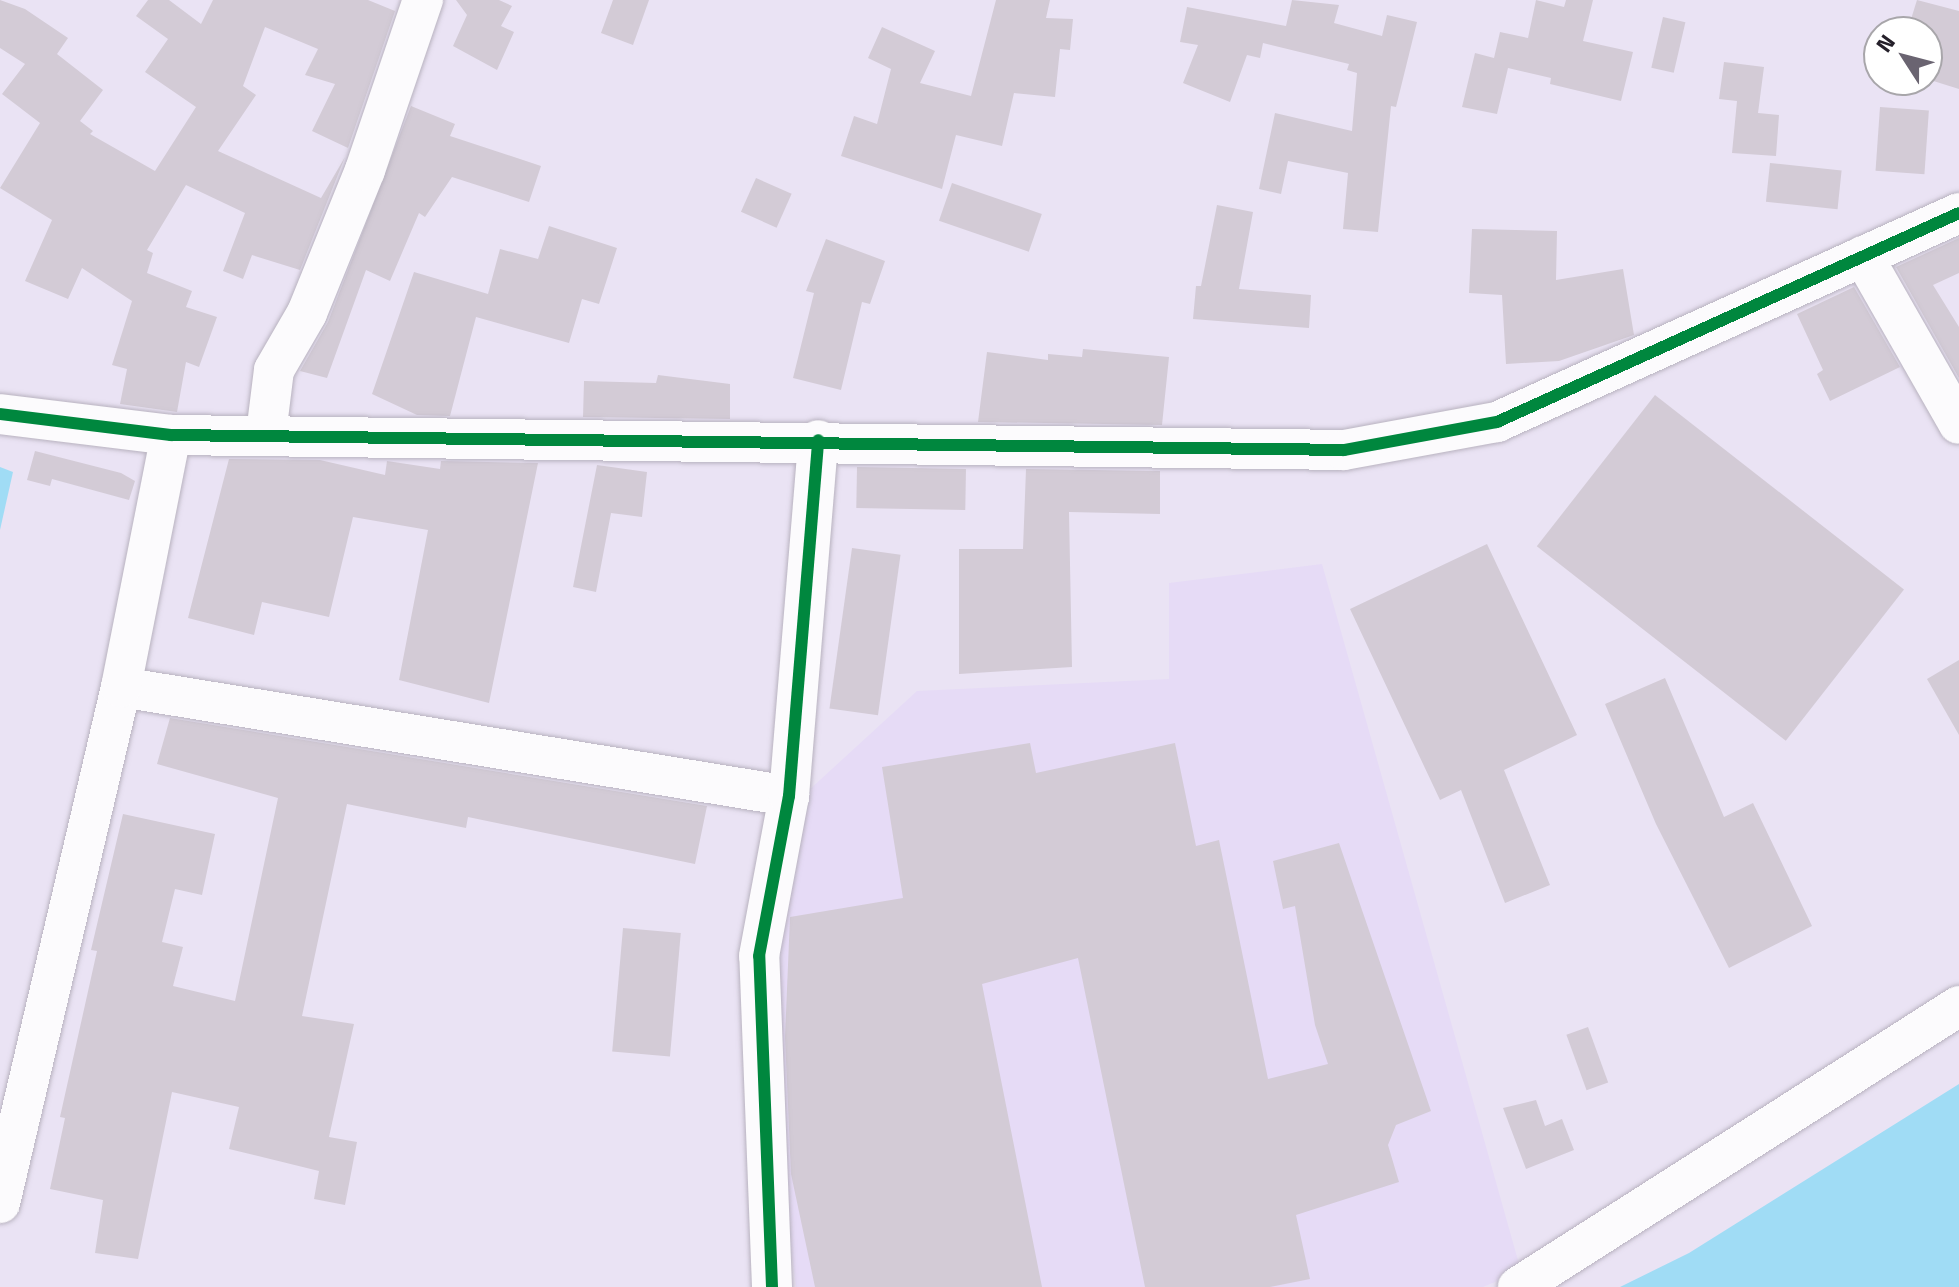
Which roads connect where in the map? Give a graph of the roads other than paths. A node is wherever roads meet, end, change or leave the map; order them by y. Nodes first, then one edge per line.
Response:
1 (423, 0) edge
2 (1959, 213) edge
3 (1863, 256) junction
4 (0, 414) edge
5 (1959, 424) edge
6 (266, 434) junction
7 (171, 435) junction
8 (818, 440) junction
9 (121, 687) junction
10 (789, 796) junction
11 (1959, 1006) edge
12 (0, 1203) edge
13 (772, 1287) edge
14 (1518, 1287) edge

1 - 6 street
2 - 3 street
3 - 5 street
3 - 8 street
4 - 7 street
6 - 7 street
6 - 8 street
7 - 9 street
8 - 10 street
9 - 10 street
9 - 12 street
10 - 13 street
11 - 14 street

